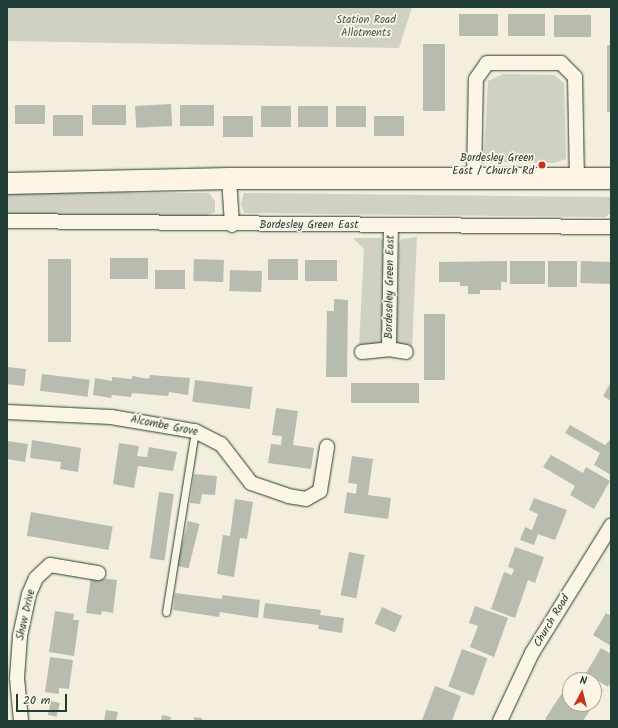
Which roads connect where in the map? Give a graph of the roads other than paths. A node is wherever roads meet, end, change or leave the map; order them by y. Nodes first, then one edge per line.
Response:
1 (229, 178) junction
2 (577, 178) junction
3 (611, 178) edge
4 (474, 179) junction
5 (7, 183) edge
6 (7, 221) edge
7 (391, 224) junction
8 (232, 225) junction
9 (611, 227) edge
10 (389, 349) junction
11 (362, 352) dead end
12 (406, 352) dead end
13 (7, 412) edge
14 (195, 431) junction
15 (326, 446) dead end
16 (611, 526) edge
17 (98, 573) dead end
18 (166, 612) dead end
19 (20, 721) edge
20 (500, 721) edge

1 - 4 street
1 - 5 street
1 - 8 street
2 - 3 street
2 - 4 street
2 - 4 street
6 - 8 street, Bordesley Green East
7 - 8 street, Bordesley Green East
7 - 9 street, Bordesley Green East
7 - 10 street, Bordeseley Green East
10 - 11 street, Bordeseley Green East
10 - 12 street, Bordeseley Green East
13 - 14 street, Alcombe Grove
14 - 15 street, Alcombe Grove
14 - 18 lane
16 - 20 street, Church Road
17 - 19 street, Shaw Drive

